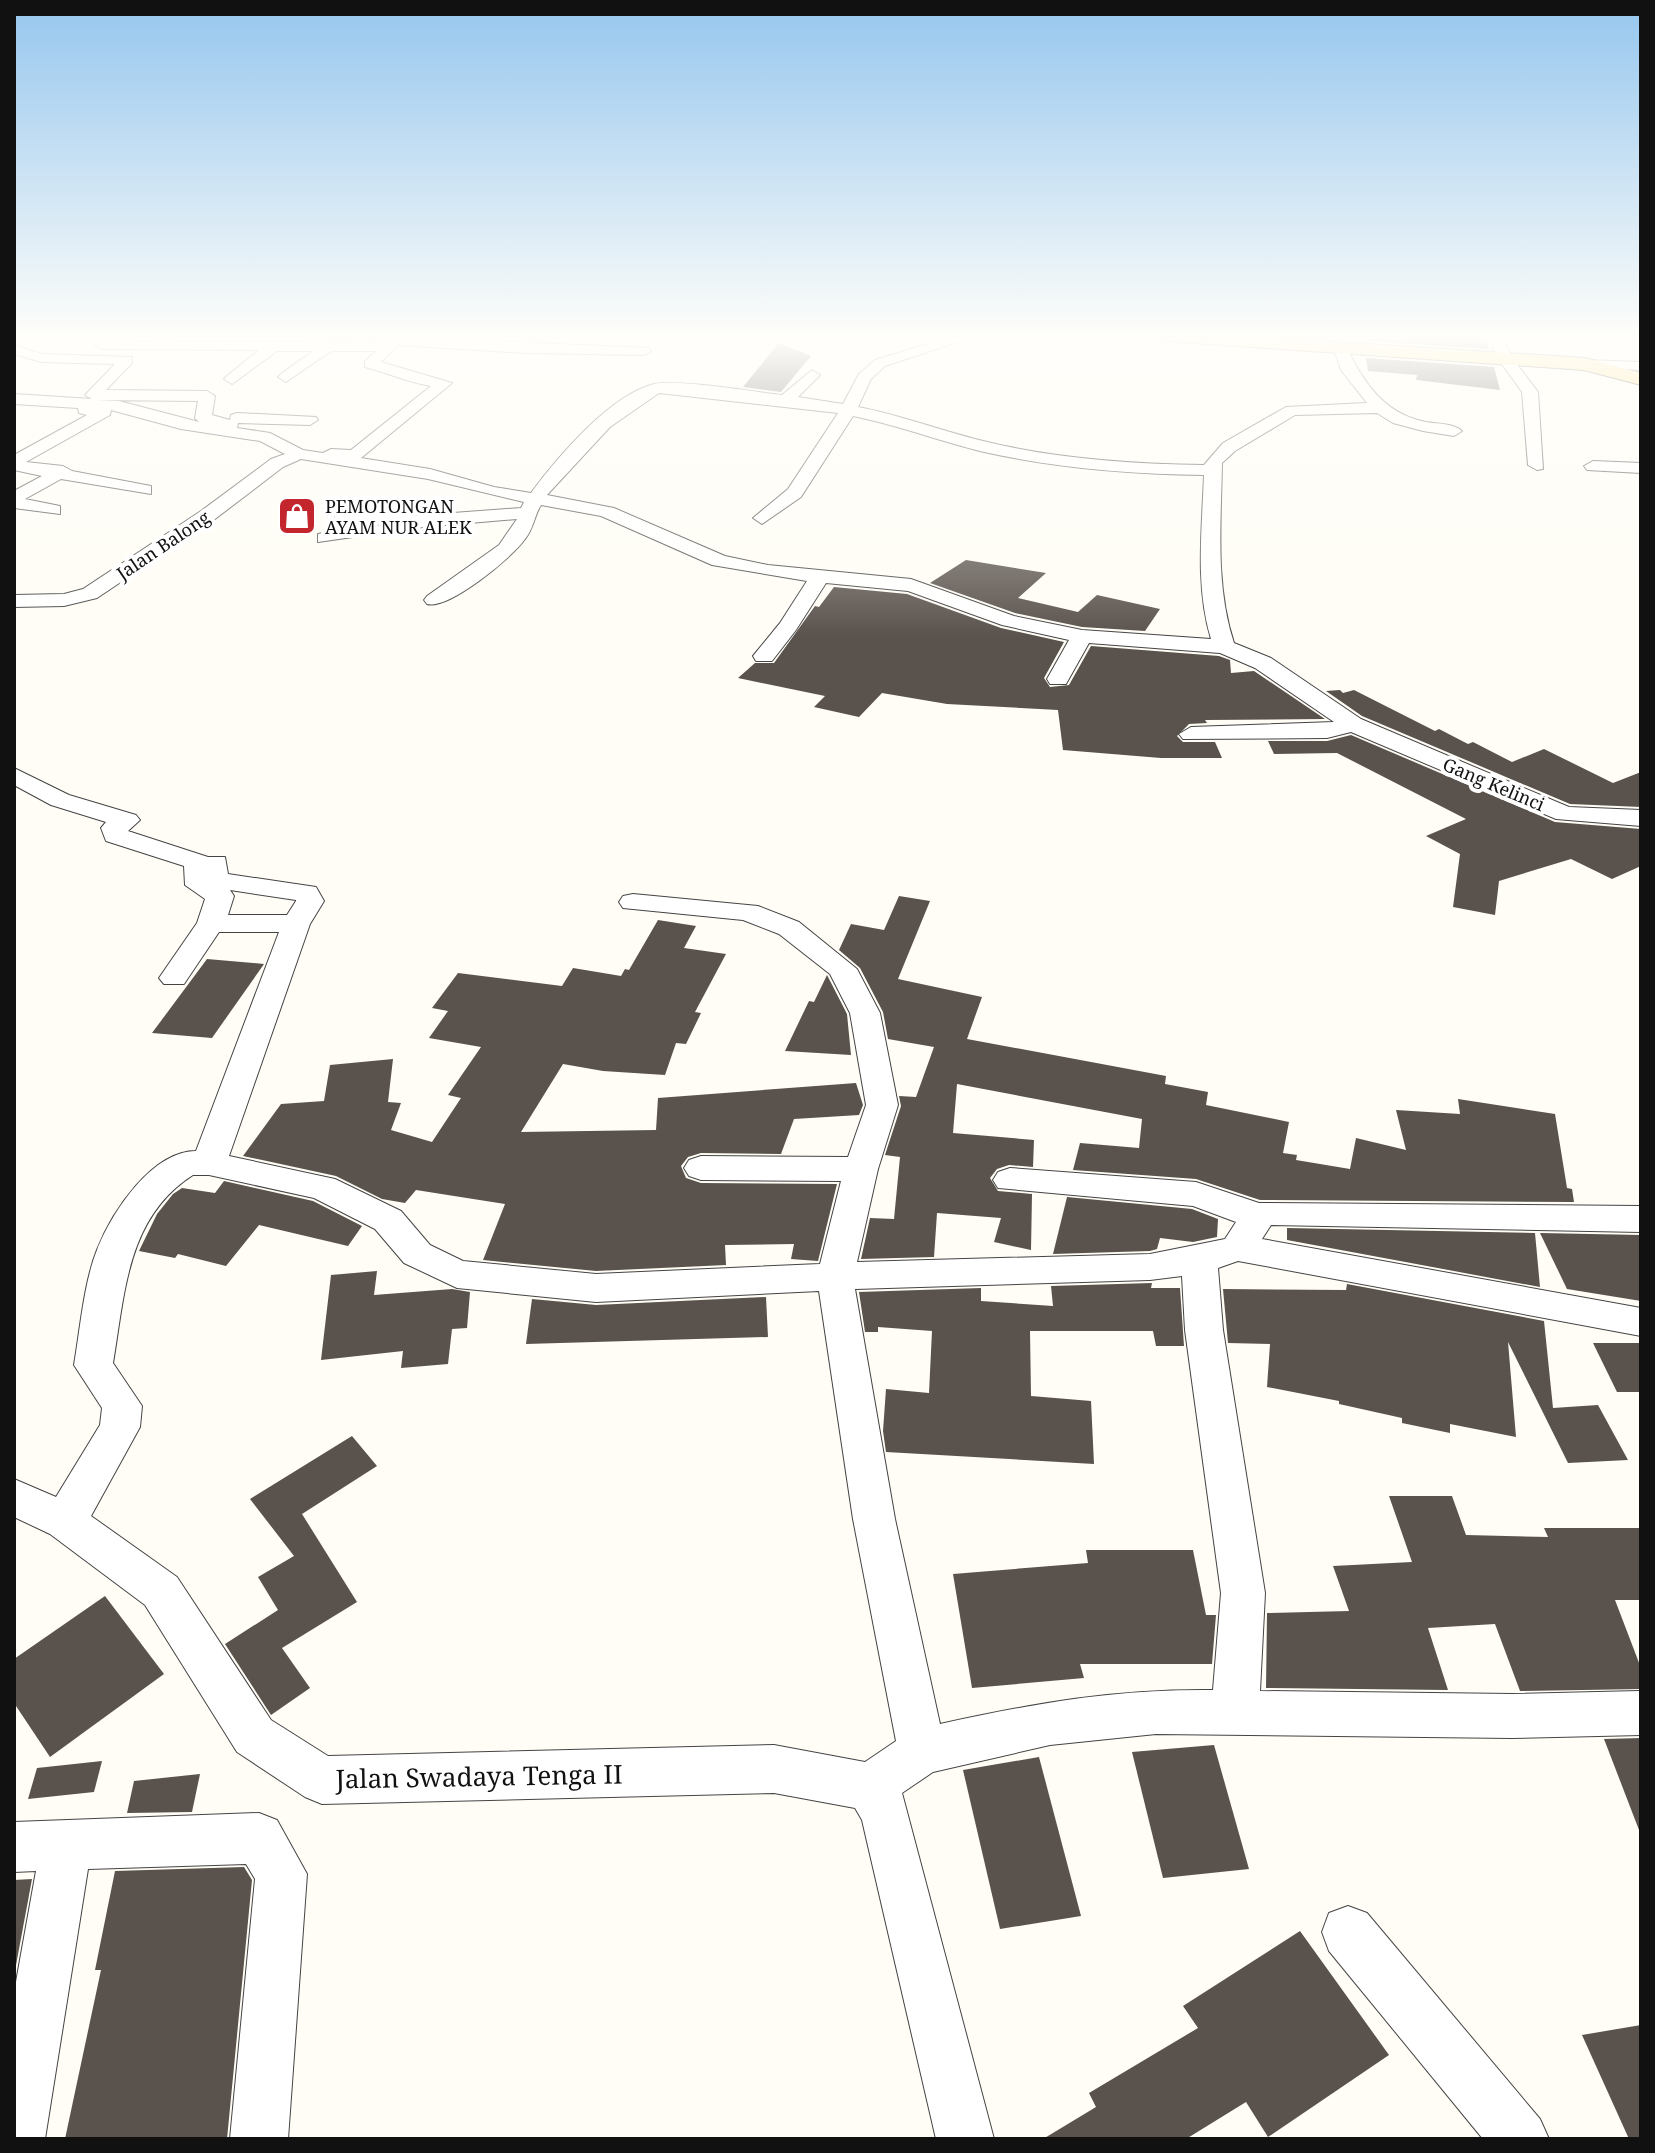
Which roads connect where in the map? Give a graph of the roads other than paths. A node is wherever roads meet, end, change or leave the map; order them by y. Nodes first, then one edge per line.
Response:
1 (63, 436) edge
2 (261, 436) edge
3 (266, 436) edge
4 (301, 436) edge
5 (378, 436) edge
6 (593, 436) edge
7 (832, 436) edge
8 (948, 436) edge
9 (1247, 436) edge
10 (1534, 436) edge
11 (295, 445) junction
12 (14, 463) edge
13 (1537, 465) dead end
14 (1593, 466) dead end
15 (1641, 468) edge
16 (1211, 470) junction
17 (63, 471) junction
18 (145, 490) dead end
19 (14, 501) edge
20 (531, 505) junction
21 (53, 510) dead end
22 (342, 514) dead end
23 (762, 518) dead end
24 (373, 519) junction
25 (325, 538) dead end
26 (820, 576) junction
27 (434, 600) dead end
28 (14, 601) edge
29 (1082, 636) junction
30 (1224, 647) junction
31 (764, 656) dead end
32 (1058, 679) dead end
33 (1353, 724) junction
34 (1191, 734) dead end
35 (14, 775) edge
36 (1641, 818) edge
37 (127, 820) junction
38 (633, 902) dead end
39 (211, 923) junction
40 (296, 924) junction
41 (174, 978) dead end
42 (209, 1163) junction
43 (701, 1168) dead end
44 (861, 1169) junction
45 (1010, 1180) dead end
46 (1258, 1216) junction
47 (1641, 1219) edge
48 (1238, 1248) junction
49 (1199, 1260) junction
50 (835, 1277) junction
51 (1641, 1322) edge
52 (14, 1497) edge
53 (65, 1521) junction
54 (1235, 1712) junction
55 (1639, 1713) dead end
56 (922, 1751) junction
57 (870, 1787) junction
58 (14, 1847) edge
59 (66, 1847) junction
60 (1348, 1932) dead end
61 (16, 2139) edge
62 (259, 2139) edge
63 (965, 2139) edge
64 (1520, 2139) edge

1 - 12 street
2 - 11 street
3 - 11 street
4 - 11 street, Jalan Balong
5 - 11 street
6 - 20 street
7 - 23 street
8 - 16 street
9 - 16 street
10 - 13 street
11 - 20 street
11 - 28 street, Jalan Balong
12 - 17 street
14 - 15 street
16 - 30 street
17 - 18 street
17 - 19 street
19 - 21 street
20 - 24 street
20 - 26 street, Gang Kelinci
20 - 27 street
22 - 24 street
24 - 25 street
26 - 29 street, Gang Kelinci
26 - 31 street
29 - 30 street, Gang Kelinci
29 - 32 street
30 - 33 street, Gang Kelinci
33 - 34 street
33 - 36 street, Gang Kelinci
35 - 37 street
37 - 39 street
37 - 40 street
38 - 44 street
39 - 40 street
39 - 41 street
40 - 42 street
42 - 50 street
42 - 53 street
43 - 44 street
44 - 50 street
45 - 46 street
46 - 47 street
46 - 48 street
48 - 49 street
48 - 51 street
49 - 50 street
49 - 54 street
50 - 56 street
52 - 53 street, Jalan Swadaya Tenga II
53 - 57 street, Jalan Swadaya Tenga II
54 - 55 street
54 - 56 street
56 - 57 street
57 - 63 street
58 - 59 street
59 - 61 street
59 - 62 street
60 - 64 street

